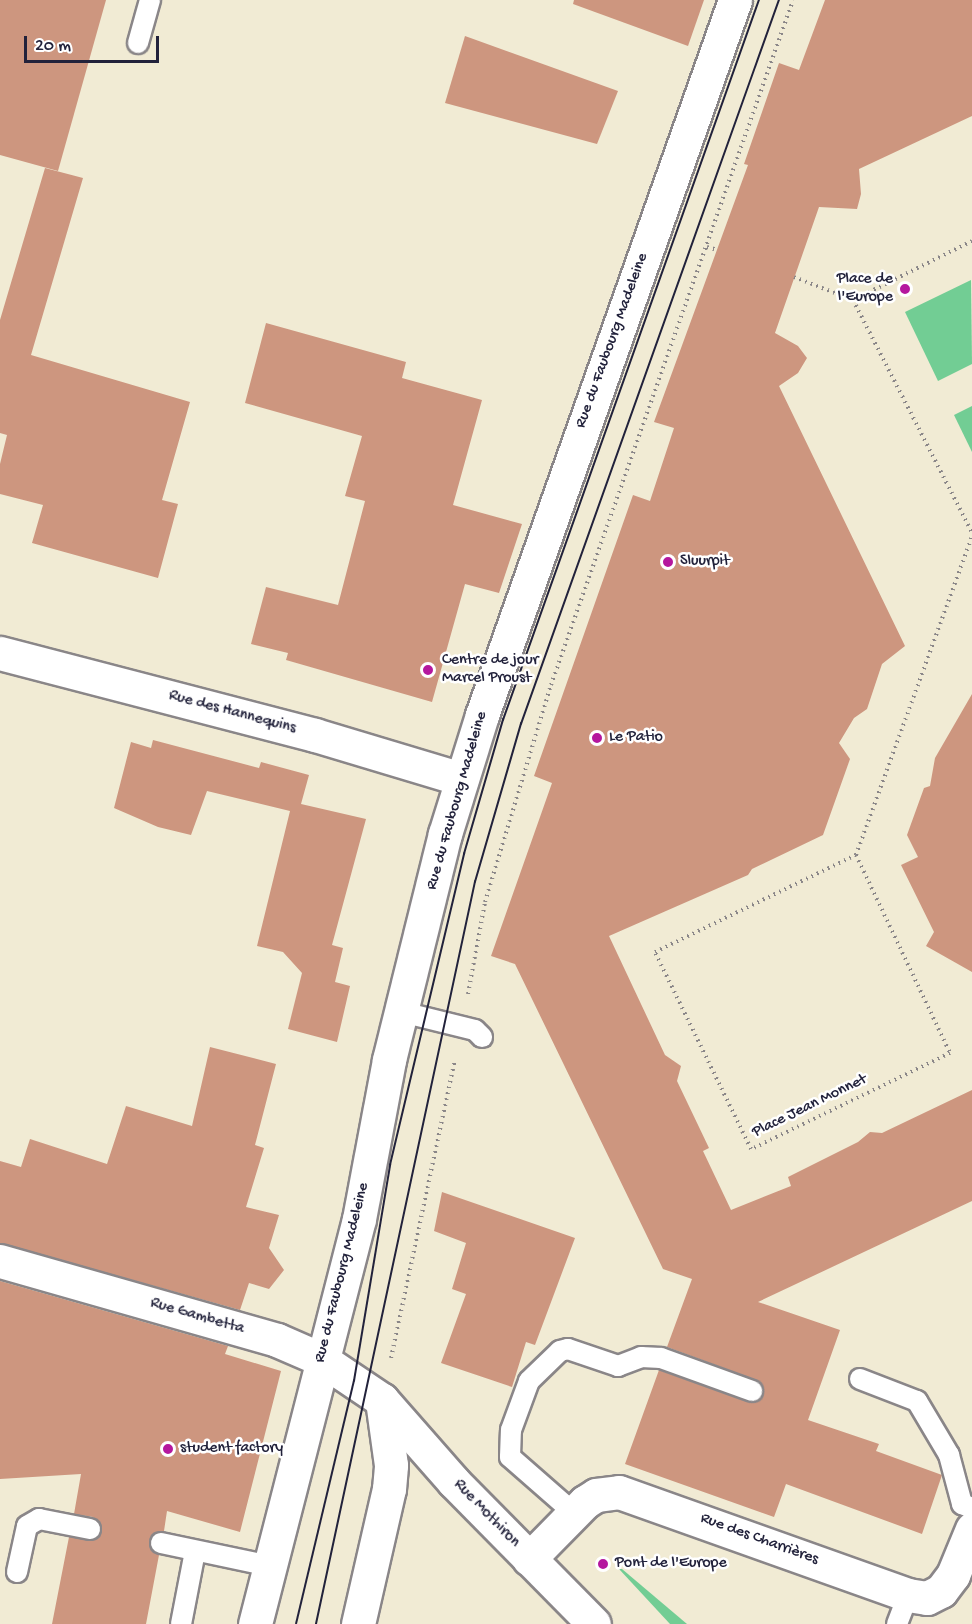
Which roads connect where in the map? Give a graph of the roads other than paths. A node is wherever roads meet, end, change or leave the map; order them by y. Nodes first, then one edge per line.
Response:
1 (150, 0) edge
2 (735, 0) edge
3 (138, 44) dead end
4 (0, 653) edge
5 (462, 779) junction
6 (402, 1012) junction
7 (482, 1037) dead end
8 (0, 1261) edge
9 (321, 1359) junction
10 (860, 1378) dead end
11 (385, 1385) junction
12 (752, 1391) dead end
13 (972, 1508) edge
14 (574, 1514) junction
15 (972, 1529) edge
16 (90, 1530) dead end
17 (161, 1543) dead end
18 (195, 1551) junction
19 (530, 1559) junction
20 (270, 1566) junction
21 (16, 1572) dead end
22 (902, 1610) edge
23 (181, 1624) edge
24 (255, 1624) edge
25 (358, 1624) edge
26 (594, 1624) edge

1 - 3 lane
2 - 5 street, Rue du Faubourg Madeleine
4 - 5 street, Rue des Hannequins
5 - 6 street, Rue du Faubourg Madeleine
6 - 7 lane
6 - 9 street, Rue du Faubourg Madeleine
8 - 9 street, Rue Gambetta
9 - 11 street, Rue Gambetta
9 - 20 street, Rue du Faubourg Madeleine
10 - 13 lane
11 - 19 street, Rue Mothiron
11 - 25 street
12 - 14 lane
14 - 19 street, Rue des Charrières
14 - 22 street, Rue des Charrières
15 - 22 street, Rue des Charrières
16 - 21 lane
17 - 18 lane
18 - 20 lane
18 - 23 lane
19 - 26 street, Rue Mothiron
20 - 24 street, Rue du Faubourg Madeleine

